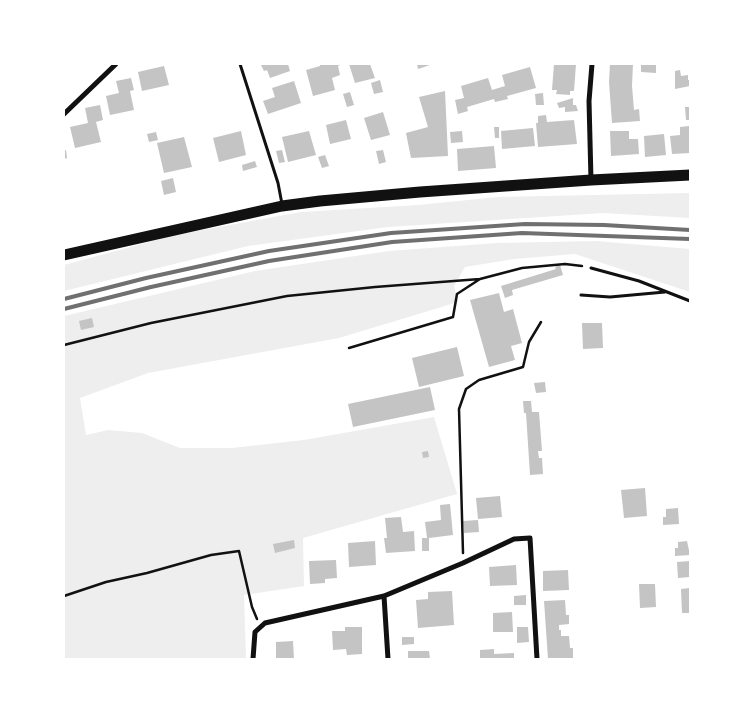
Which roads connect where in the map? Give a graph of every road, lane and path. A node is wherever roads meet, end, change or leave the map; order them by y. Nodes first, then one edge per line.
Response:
1 (116, 64) edge
2 (240, 64) edge
3 (592, 64) edge
4 (64, 114) edge
5 (690, 175) edge
6 (591, 180) junction
7 (282, 206) junction
8 (64, 255) edge
9 (591, 268) joint
10 (480, 279) junction
11 (667, 292) junction
12 (581, 295) dead end
13 (690, 301) edge
14 (540, 322) dead end
15 (64, 344) edge
16 (349, 348) dead end
17 (462, 542) dead end
18 (64, 596) edge
19 (384, 596) junction
20 (261, 627) junction
21 (253, 659) edge
22 (388, 659) edge
23 (537, 659) edge

1 - 4 street
2 - 7 lane
3 - 6 street
5 - 6 main road
6 - 7 main road
7 - 8 main road
9 - 10 path
9 - 11 lane
10 - 15 path
10 - 16 path
11 - 12 lane
11 - 13 lane
14 - 17 path
18 - 20 path
19 - 20 street
19 - 22 street
19 - 23 street
20 - 21 street

